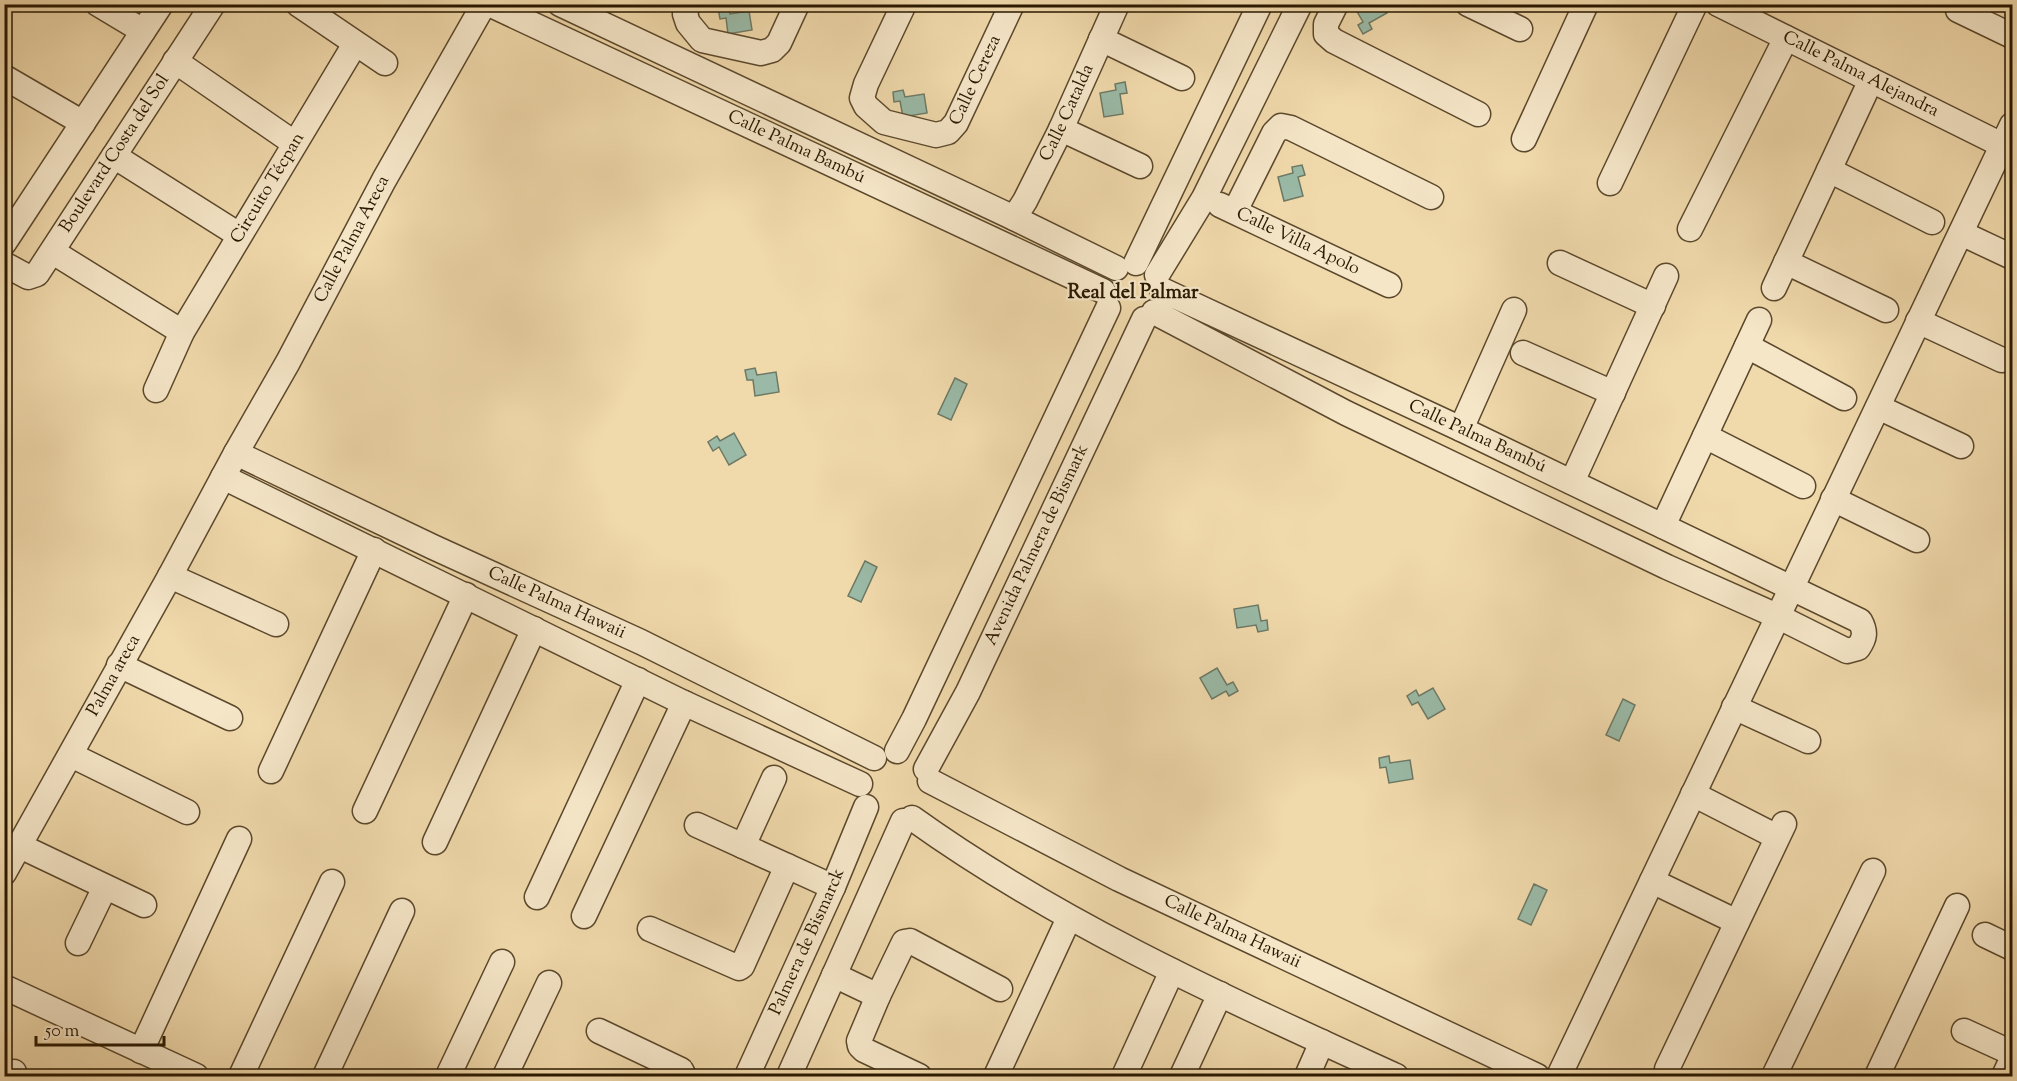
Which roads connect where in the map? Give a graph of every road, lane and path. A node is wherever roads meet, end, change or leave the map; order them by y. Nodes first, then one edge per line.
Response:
1 (98, 4) edge
2 (160, 4) edge
3 (213, 4) edge
4 (298, 4) edge
5 (484, 4) edge
6 (489, 4) edge
7 (560, 4) edge
8 (688, 4) edge
9 (797, 4) edge
10 (904, 4) edge
11 (1012, 4) edge
12 (1117, 4) edge
13 (1260, 4) edge
14 (1300, 4) edge
15 (1336, 4) edge
16 (1468, 4) edge
17 (1586, 4) edge
18 (1695, 4) edge
19 (1718, 4) edge
20 (1958, 10) dead end
21 (1520, 29) dead end
22 (143, 30) junction
23 (2013, 36) edge
24 (1786, 38) junction
25 (1101, 39) junction
26 (702, 40) junction
27 (354, 44) junction
28 (175, 61) junction
29 (385, 63) dead end
30 (690, 65) junction
31 (4, 77) edge
32 (1182, 78) dead end
33 (1871, 80) junction
34 (1478, 114) dead end
35 (884, 122) junction
36 (83, 123) junction
37 (1061, 129) junction
38 (1524, 139) dead end
39 (2009, 140) edge
40 (294, 143) junction
41 (870, 152) junction
42 (114, 156) junction
43 (1140, 166) dead end
44 (1829, 170) junction
45 (1610, 183) dead end
46 (1431, 197) dead end
47 (1204, 198) junction
48 (1235, 211) junction
49 (12, 215) edge
50 (1014, 218) junction
51 (1932, 222) dead end
52 (1690, 229) dead end
53 (1961, 233) junction
54 (238, 235) junction
55 (4, 243) edge
56 (53, 252) junction
57 (2013, 257) edge
58 (1786, 262) junction
59 (1560, 263) dead end
60 (4, 264) edge
61 (1126, 265) junction
62 (1666, 276) dead end
63 (1159, 282) junction
64 (1389, 285) dead end
65 (1774, 288) dead end
66 (1105, 299) junction
67 (1653, 306) junction
68 (1514, 310) dead end
69 (1886, 310) dead end
70 (1149, 316) junction
71 (1759, 320) dead end
72 (1918, 321) junction
73 (182, 332) junction
74 (1747, 346) junction
75 (1522, 353) dead end
76 (2002, 360) dead end
77 (156, 390) dead end
78 (1613, 393) junction
79 (1845, 398) dead end
80 (1878, 406) junction
81 (1461, 429) junction
82 (1705, 436) junction
83 (1961, 446) dead end
84 (236, 453) junction
85 (223, 477) junction
86 (1572, 482) junction
87 (1803, 486) dead end
88 (1833, 500) junction
89 (1663, 526) junction
90 (1917, 540) dead end
91 (374, 550) junction
92 (170, 576) junction
93 (1791, 587) junction
94 (466, 595) junction
95 (1777, 616) junction
96 (276, 624) dead end
97 (534, 629) junction
98 (119, 665) junction
99 (638, 680) junction
100 (684, 703) junction
101 (1734, 707) junction
102 (230, 718) dead end
103 (1808, 741) dead end
104 (71, 755) junction
105 (885, 755) junction
106 (271, 771) dead end
107 (928, 775) junction
108 (774, 778) dead end
109 (860, 784) junction
110 (1693, 794) junction
111 (866, 807) junction
112 (365, 811) dead end
113 (187, 812) dead end
114 (908, 819) junction
115 (697, 825) dead end
116 (239, 840) dead end
117 (435, 843) dead end
118 (20, 846) junction
119 (743, 846) junction
120 (788, 866) junction
121 (1873, 871) dead end
122 (4, 873) edge
123 (1652, 881) junction
124 (332, 882) dead end
125 (105, 887) junction
126 (833, 887) junction
127 (537, 897) dead end
128 (144, 905) dead end
129 (1958, 906) dead end
130 (402, 911) dead end
131 (584, 916) dead end
132 (1069, 918) junction
133 (1737, 922) junction
134 (650, 928) dead end
135 (1986, 935) dead end
136 (78, 944) dead end
137 (2013, 948) edge
138 (502, 962) dead end
139 (1172, 971) junction
140 (834, 975) junction
141 (549, 983) dead end
142 (4, 987) edge
143 (1000, 989) dead end
144 (1220, 994) junction
145 (878, 996) junction
146 (599, 1031) dead end
147 (1964, 1031) dead end
148 (1322, 1042) junction
149 (141, 1051) junction
150 (2013, 1053) edge
151 (2013, 1059) edge
152 (1667, 1069) dead end
153 (1364, 1070) edge
154 (196, 1077) edge
155 (241, 1077) edge
156 (325, 1077) edge
157 (448, 1077) edge
158 (505, 1077) edge
159 (684, 1077) edge
160 (747, 1077) edge
161 (789, 1077) edge
162 (920, 1077) edge
163 (996, 1077) edge
164 (1124, 1077) edge
165 (1182, 1077) edge
166 (1307, 1077) edge
167 (1396, 1077) edge
168 (1537, 1077) edge
169 (1559, 1077) edge
170 (1774, 1077) edge
171 (1877, 1077) edge
172 (2004, 1077) edge

1 - 22 street
2 - 22 street
3 - 28 street, Boulevard Costa del Sol
4 - 27 street
5 - 84 street, Calle Palma Areca
6 - 66 street, Calle Palma Bambú
7 - 30 street, Calle Palma Bambú
8 - 26 street
9 - 26 street
10 - 35 street
11 - 35 street, Calle Cereza
12 - 25 street, Calle Catalda
13 - 61 street
14 - 47 street
15 - 34 street
16 - 21 street
17 - 38 street
18 - 45 street
19 - 24 street, Calle Palma Alejandra
20 - 23 street
22 - 36 street
24 - 33 street, Calle Palma Alejandra
24 - 52 street
25 - 32 street
25 - 37 street, Calle Catalda
26 - 30 street
27 - 29 street
27 - 40 street, Circuito Técpan
28 - 40 street
28 - 42 street, Boulevard Costa del Sol
30 - 41 street, Calle Palma Bambú
31 - 36 street
33 - 39 street, Calle Palma Alejandra
33 - 44 street
35 - 41 street
36 - 49 street
37 - 43 street
37 - 50 street, Calle Catalda
39 - 53 street
40 - 54 street, Circuito Técpan
41 - 50 street, Calle Palma Bambú
42 - 54 street
42 - 56 street, Boulevard Costa del Sol
44 - 51 street
44 - 58 street
46 - 48 street
47 - 48 street, Calle Villa Apolo
47 - 63 street
48 - 64 street, Calle Villa Apolo
49 - 55 street
50 - 61 street, Calle Palma Bambú
53 - 57 street
53 - 72 street
54 - 73 street, Circuito Técpan
56 - 60 street, Boulevard Costa del Sol
56 - 73 street
58 - 65 street
58 - 69 street
59 - 67 street
61 - 63 street
61 - 66 street
62 - 67 street
63 - 70 street
63 - 81 street, Calle Palma Bambú
66 - 70 street
66 - 105 street, Avenida Palmera de Bismark
67 - 78 street
68 - 81 street
70 - 95 street, Calle Palma Bambú
70 - 107 street, Avenida Palmera de Bismark
71 - 74 street
72 - 76 street
72 - 80 street
73 - 77 street, Circuito Técpan
74 - 79 street
74 - 82 street
75 - 78 street
78 - 86 street
80 - 83 street
80 - 88 street
81 - 86 street, Calle Palma Bambú
82 - 87 street
82 - 89 street
84 - 85 street, Calle Palma Areca
84 - 105 street, Calle Palma Hawaii
85 - 91 street, Calle Palma Hawaii
85 - 92 street, Palma areca
86 - 89 street, Calle Palma Bambú
88 - 90 street
88 - 93 street
89 - 93 street, Calle Palma Bambú
91 - 94 street, Calle Palma Hawaii
91 - 106 street
92 - 96 street
92 - 98 street, Palma areca
93 - 95 street
93 - 95 street, Calle Palma Bambú
94 - 97 street, Calle Palma Hawaii
94 - 112 street
95 - 101 street
97 - 99 street, Calle Palma Hawaii
97 - 117 street
98 - 102 street
98 - 104 street, Palma areca
99 - 100 street, Calle Palma Hawaii
99 - 127 street
100 - 109 street, Calle Palma Hawaii
100 - 131 street
101 - 103 street
101 - 110 street
104 - 113 street
104 - 118 street, Palma areca
105 - 107 street
105 - 109 street
107 - 114 street
107 - 168 street, Calle Palma Hawaii
108 - 119 street
109 - 111 street
110 - 123 street
110 - 133 street
111 - 114 street
111 - 126 street, Palmera de Bismarck
114 - 132 street
114 - 140 street
115 - 119 street
116 - 149 street
118 - 122 street, Palma areca
118 - 125 street
119 - 120 street
120 - 126 street
120 - 134 street
121 - 170 street
123 - 133 street
123 - 169 street
124 - 155 street
125 - 128 street
125 - 136 street
126 - 160 street, Palmera de Bismarck
129 - 171 street
130 - 156 street
132 - 139 street
132 - 163 street
133 - 152 street
135 - 137 street
138 - 157 street
139 - 144 street
139 - 164 street
140 - 145 street
140 - 161 street
141 - 158 street
142 - 149 street
143 - 145 street
144 - 148 street
144 - 165 street
145 - 162 street
146 - 159 street
147 - 150 street
148 - 153 street
148 - 166 street
149 - 154 street
151 - 172 street
153 - 167 street

